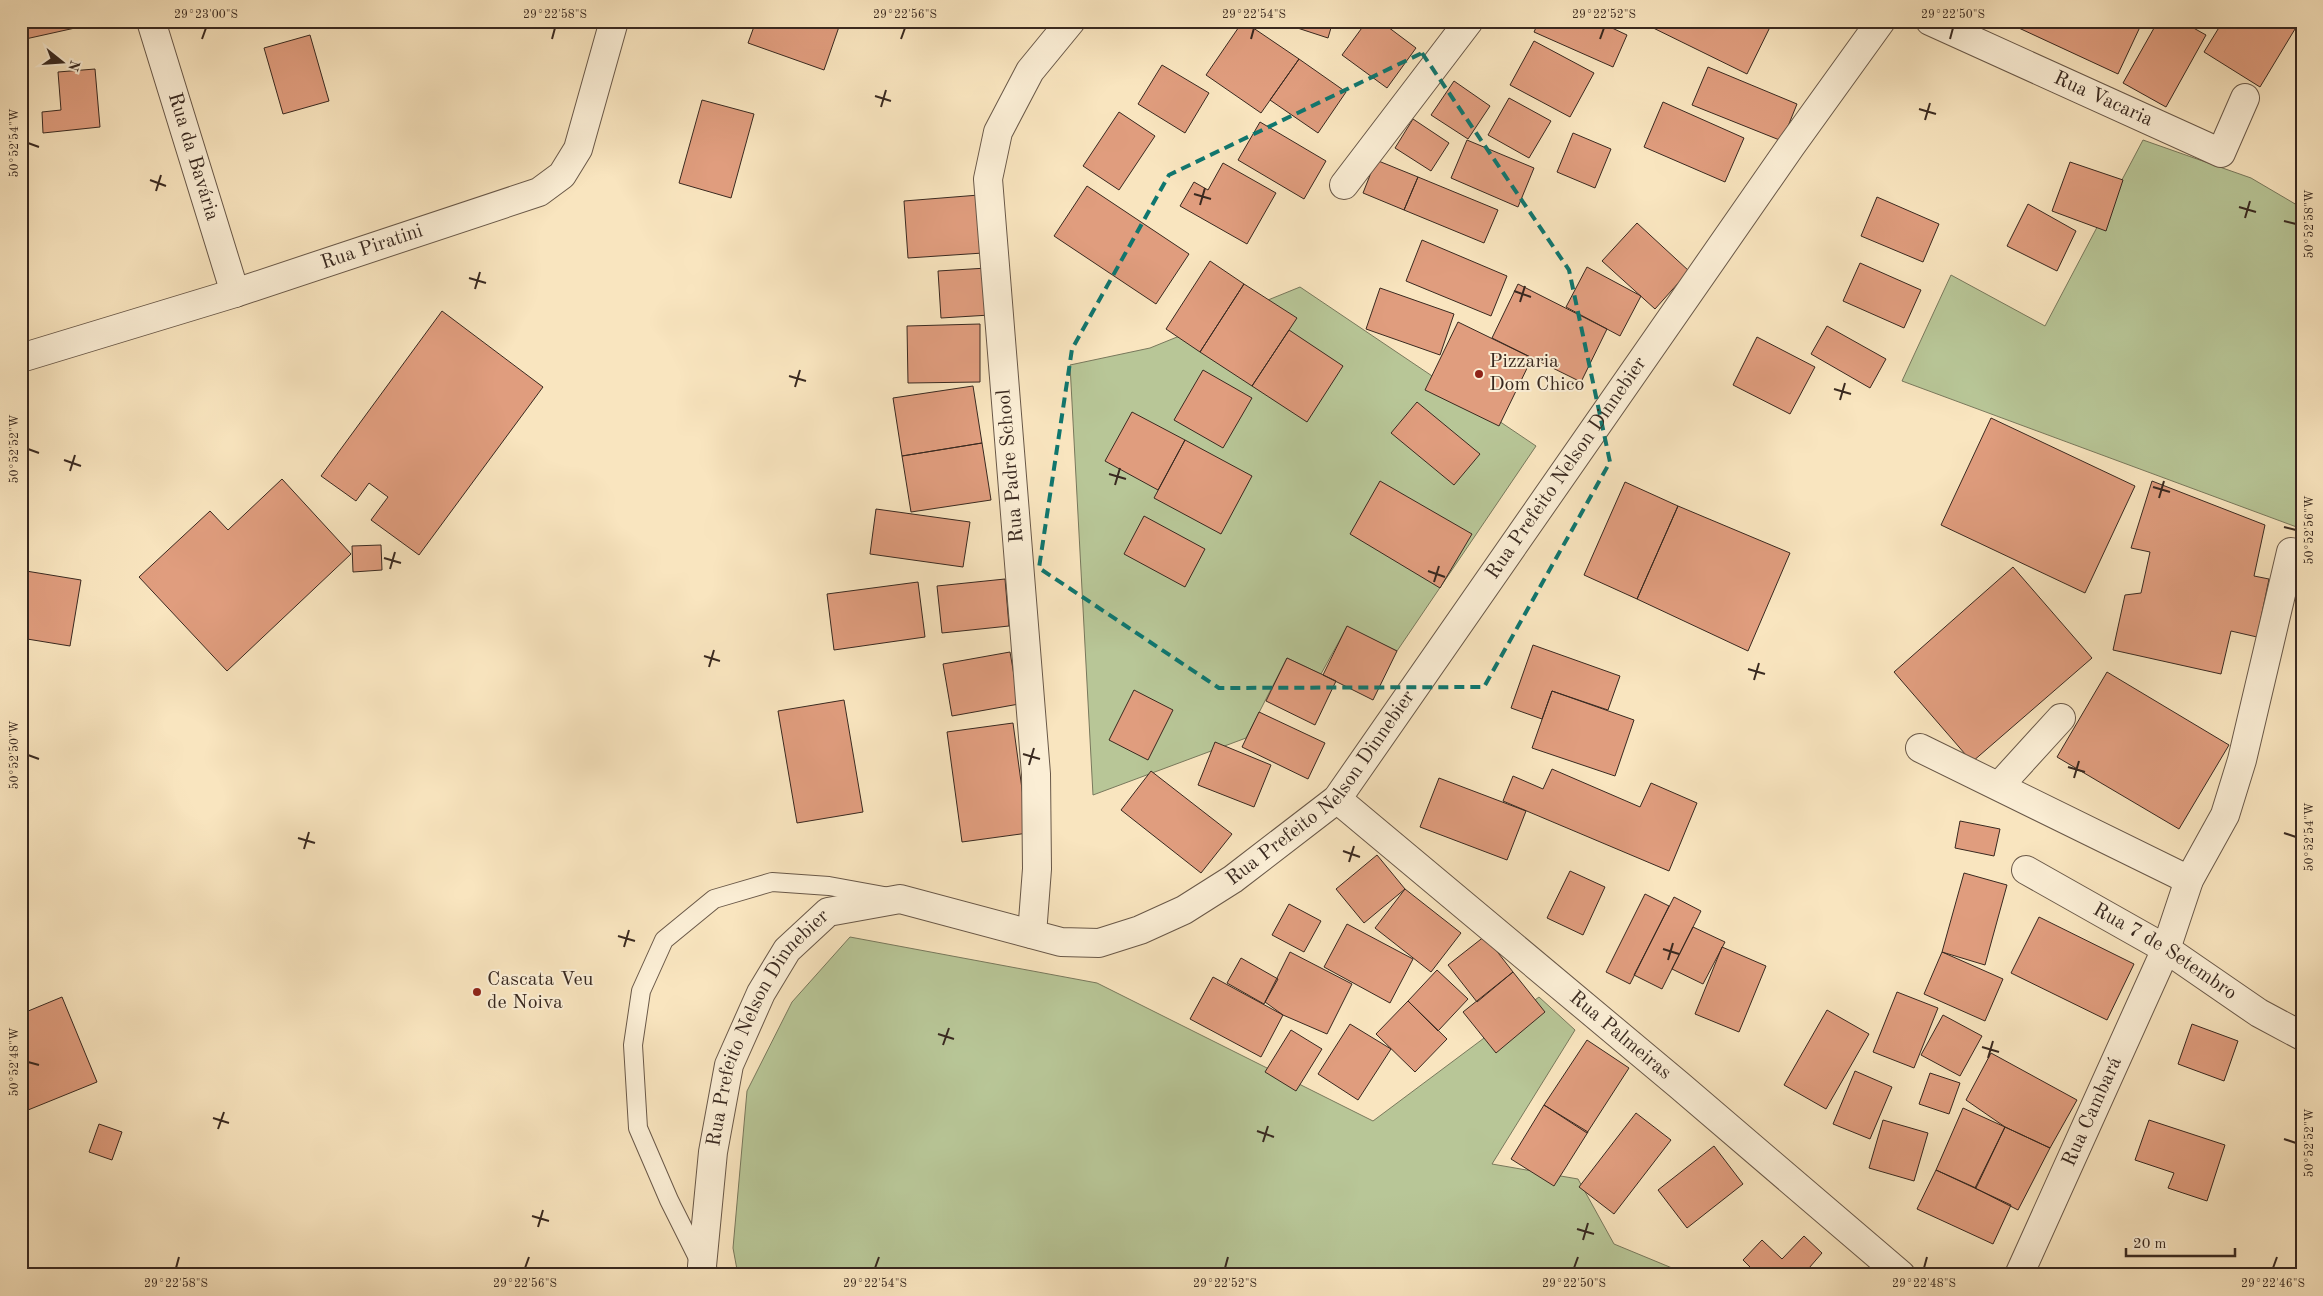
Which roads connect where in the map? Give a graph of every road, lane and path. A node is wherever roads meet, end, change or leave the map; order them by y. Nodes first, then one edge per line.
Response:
1 (151, 21) edge
2 (614, 21) edge
3 (1071, 21) edge
4 (1469, 21) edge
5 (1881, 21) edge
6 (1930, 21) edge
7 (2245, 98) dead end
8 (1344, 186) dead end
9 (235, 293) junction
10 (21, 358) edge
11 (2290, 552) dead end
12 (2061, 718) dead end
13 (1920, 748) dead end
14 (1999, 786) junction
15 (1337, 799) junction
16 (2026, 870) dead end
17 (2188, 880) junction
18 (900, 899) junction
19 (1032, 934) junction
20 (2166, 949) junction
21 (2302, 1036) edge
22 (702, 1270) edge
23 (1901, 1275) edge
24 (2019, 1275) edge

1 - 9 street, Rua da Bavária
2 - 9 street, Rua Piratini
3 - 19 street, Rua Padre School
4 - 8 street
5 - 15 street, Rua Prefeito Nelson Dinnebier
6 - 7 street, Rua Vacaria
9 - 10 street, Rua Piratini
11 - 17 street, Rua Cambará
12 - 14 street
13 - 14 street
14 - 17 street
15 - 19 street, Rua Prefeito Nelson Dinnebier
15 - 23 street, Rua Palmeiras
16 - 20 street, Rua 7 de Setembro
17 - 20 street, Rua Cambará
18 - 19 street, Rua Prefeito Nelson Dinnebier
18 - 22 street, Rua Prefeito Nelson Dinnebier
18 - 22 lane
20 - 21 street, Rua 7 de Setembro
20 - 24 street, Rua Cambará

